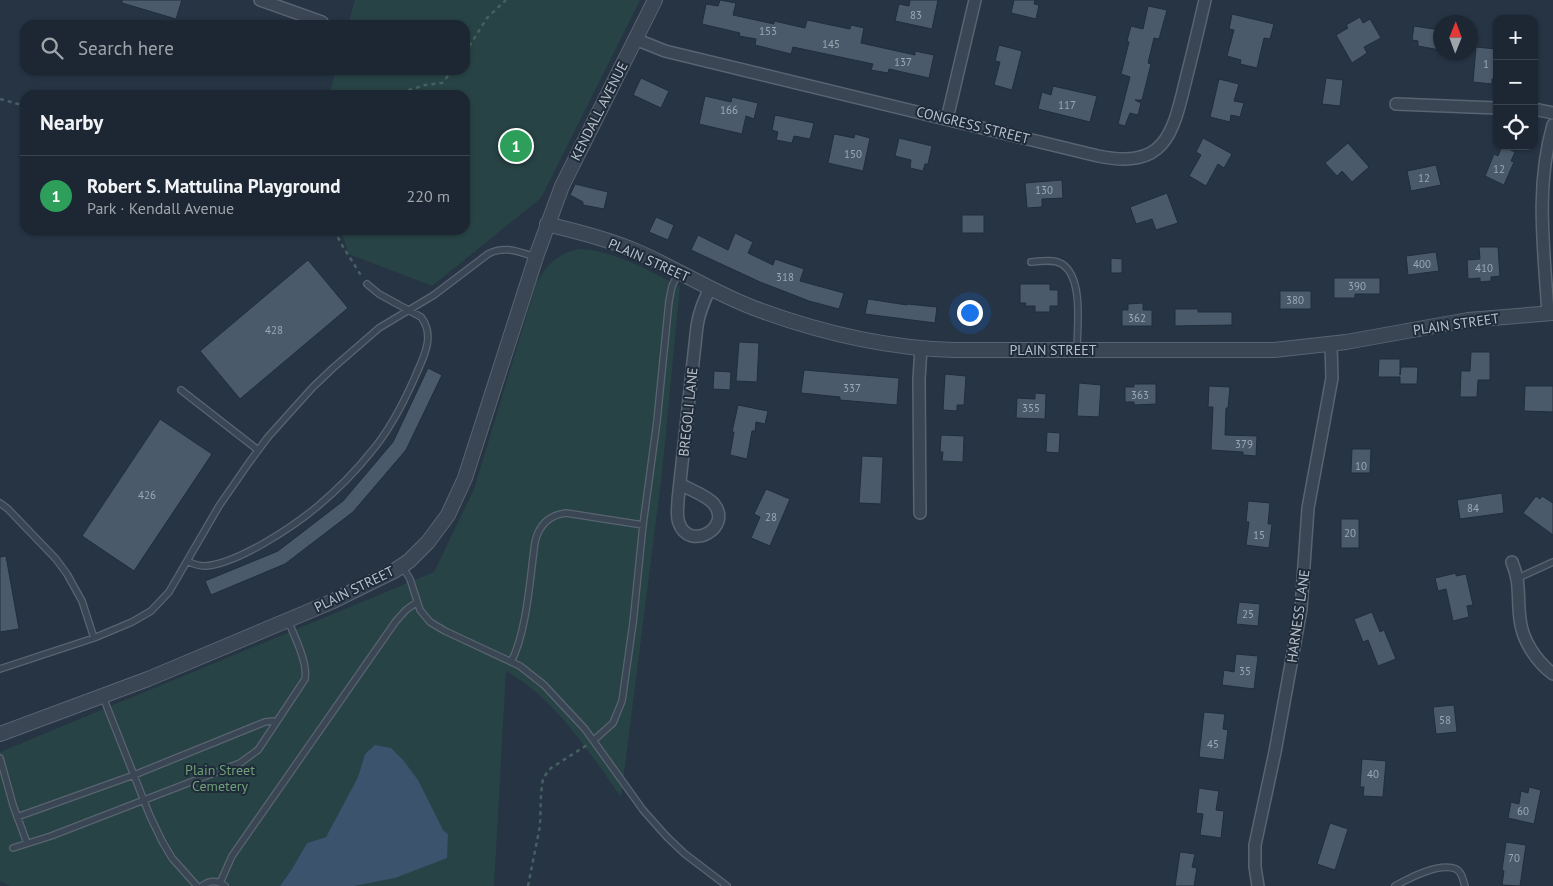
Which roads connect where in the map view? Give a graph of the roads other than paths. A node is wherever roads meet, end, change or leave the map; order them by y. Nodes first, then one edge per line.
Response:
1 (260, 0) edge
2 (655, 0) edge
3 (975, 0) edge
4 (1205, 0) edge
5 (316, 20) edge
6 (635, 39) junction
7 (1396, 104) dead end
8 (1493, 108) edge
9 (1538, 110) edge
10 (1553, 113) edge
11 (947, 119) junction
12 (1553, 125) edge
13 (547, 224) junction
14 (536, 257) junction
15 (1031, 262) dead end
16 (679, 272) junction
17 (367, 284) road end
18 (710, 288) junction
19 (410, 309) junction
20 (1550, 313) edge
21 (1330, 345) junction
22 (920, 348) junction
23 (1077, 350) junction
24 (181, 390) dead end
25 (258, 450) junction
26 (680, 484) junction
27 (0, 503) edge
28 (920, 513) dead end
29 (643, 525) junction
30 (187, 561) junction
31 (1512, 562) dead end
32 (1553, 562) edge
33 (402, 566) junction
34 (1518, 578) junction
35 (417, 602) junction
36 (288, 620) junction
37 (94, 638) junction
38 (511, 662) junction
39 (0, 669) edge
40 (1553, 674) edge
41 (102, 697) junction
42 (276, 722) junction
43 (0, 734) edge
44 (594, 740) junction
45 (0, 758) edge
46 (134, 775) junction
47 (143, 800) junction
48 (17, 816) junction
49 (27, 843) junction
50 (13, 848) dead end
51 (223, 884) edge
52 (197, 886) edge
53 (202, 886) edge
54 (727, 886) edge
55 (1258, 886) edge
56 (1395, 886) edge
57 (1465, 886) edge

1 - 5 street
2 - 6 street, KENDALL AVENUE
3 - 11 street
4 - 11 street, CONGRESS STREET
6 - 11 street, CONGRESS STREET
6 - 13 street, KENDALL AVENUE
7 - 8 street
9 - 10 street
12 - 20 street
13 - 14 street, PLAIN STREET
13 - 16 street, PLAIN STREET
14 - 19 lane
14 - 33 street, PLAIN STREET
15 - 23 lane
16 - 18 street, PLAIN STREET
16 - 29 lane
17 - 19 lane
18 - 22 street, PLAIN STREET
18 - 26 street, BREGOLI LANE
19 - 25 lane
19 - 30 lane
20 - 21 street, PLAIN STREET
21 - 23 street, PLAIN STREET
21 - 55 street, HARNESS LANE
22 - 23 street, PLAIN STREET
22 - 28 street
24 - 25 lane
25 - 30 lane
26 - 26 street, BREGOLI LANE
27 - 37 lane
29 - 38 lane
29 - 44 lane
30 - 37 lane
31 - 34 street
32 - 34 lane
33 - 35 lane
33 - 36 street, PLAIN STREET
34 - 40 street
35 - 38 lane
35 - 51 lane
36 - 41 street, PLAIN STREET
36 - 42 lane
37 - 39 lane
38 - 44 lane
41 - 43 street, PLAIN STREET
41 - 46 lane
42 - 46 lane
42 - 47 lane
44 - 54 lane
45 - 48 lane
46 - 47 lane
46 - 48 lane
47 - 49 lane
47 - 52 lane
48 - 49 lane
49 - 50 lane
51 - 53 lane
56 - 57 lane

